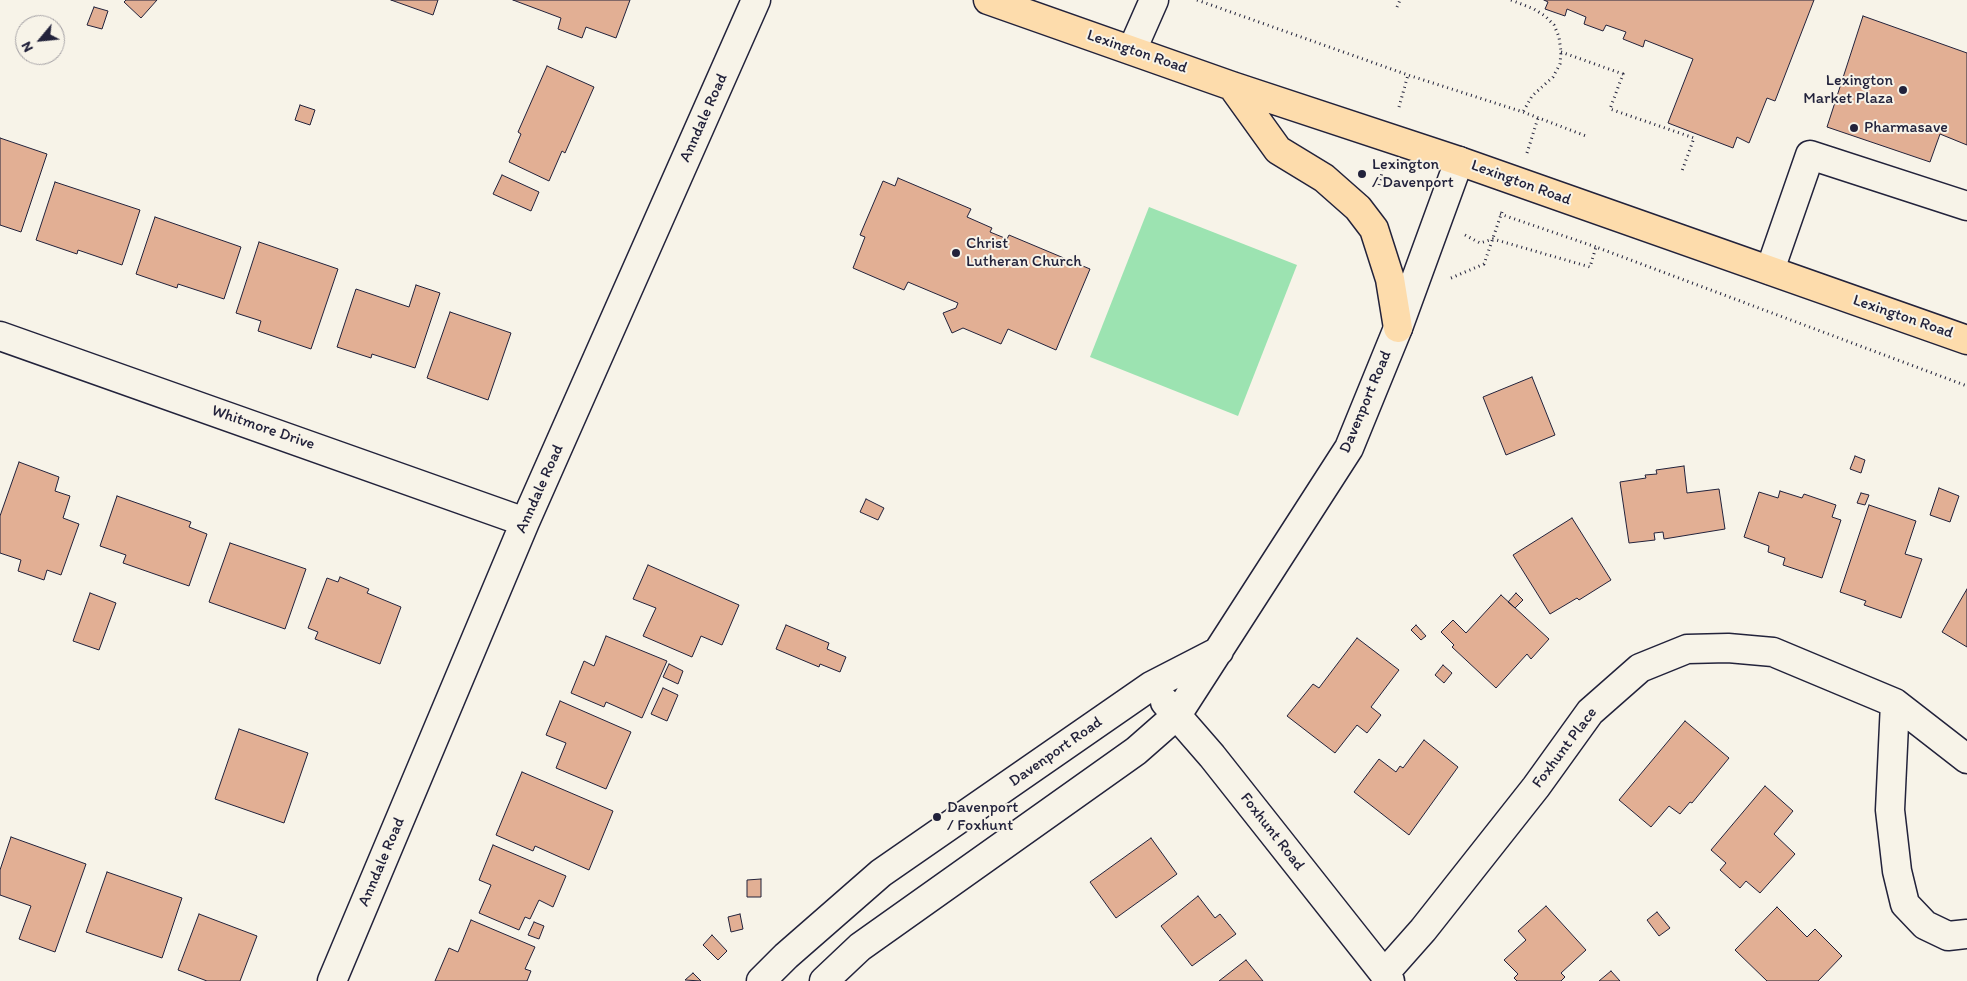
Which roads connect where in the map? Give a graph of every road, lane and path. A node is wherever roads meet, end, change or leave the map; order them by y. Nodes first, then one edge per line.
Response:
1 (756, 0) edge
2 (988, 0) edge
3 (1154, 0) edge
4 (1197, 0) edge
5 (1400, 0) edge
6 (1511, 0) edge
7 (1397, 7) dead end
8 (1040, 8) edge
9 (1132, 50) junction
10 (1561, 52) junction
11 (1408, 75) junction
12 (1232, 86) junction
13 (1400, 103) dead end
14 (1523, 112) junction
15 (1538, 118) junction
16 (1586, 136) dead end
17 (1529, 149) dead end
18 (1459, 161) junction
19 (1682, 171) dead end
20 (1967, 206) edge
21 (1501, 215) dead end
22 (1493, 239) junction
23 (1480, 243) dead end
24 (1484, 264) dead end
25 (1770, 270) junction
26 (1398, 328) junction
27 (0, 336) edge
28 (1967, 340) edge
29 (1967, 386) edge
30 (525, 522) junction
31 (1220, 651) junction
32 (1151, 686) junction
33 (1895, 703) junction
34 (1177, 715) junction
35 (1967, 759) edge
36 (1967, 934) edge
37 (1387, 977) edge
38 (332, 981) edge
39 (761, 981) edge
40 (824, 981) edge

1 - 30 street, Anndale Road
2 - 8 main road, Lexington Road
3 - 9 street
4 - 11 path
5 - 7 path
6 - 10 path
8 - 9 main road, Lexington Road
9 - 12 main road, Lexington Road
10 - 14 path
10 - 19 path
11 - 13 path
11 - 14 path
12 - 18 main road, Lexington Road
12 - 26 main road
14 - 15 path
15 - 16 path
15 - 17 path
18 - 25 main road, Lexington Road
18 - 26 street, Davenport Road
20 - 25 street
21 - 22 path
22 - 23 path
22 - 24 path
22 - 29 path
25 - 28 main road, Lexington Road
26 - 31 street, Davenport Road
27 - 30 street, Whitmore Drive
30 - 38 street, Anndale Road
31 - 32 street, Davenport Road
31 - 34 street, Davenport Road
32 - 34 street, Foxhunt Road
32 - 39 street, Davenport Road
33 - 35 street, Foxhunt Place
33 - 36 street
33 - 37 street, Foxhunt Place
34 - 37 street, Foxhunt Road
34 - 40 street, Davenport Road

